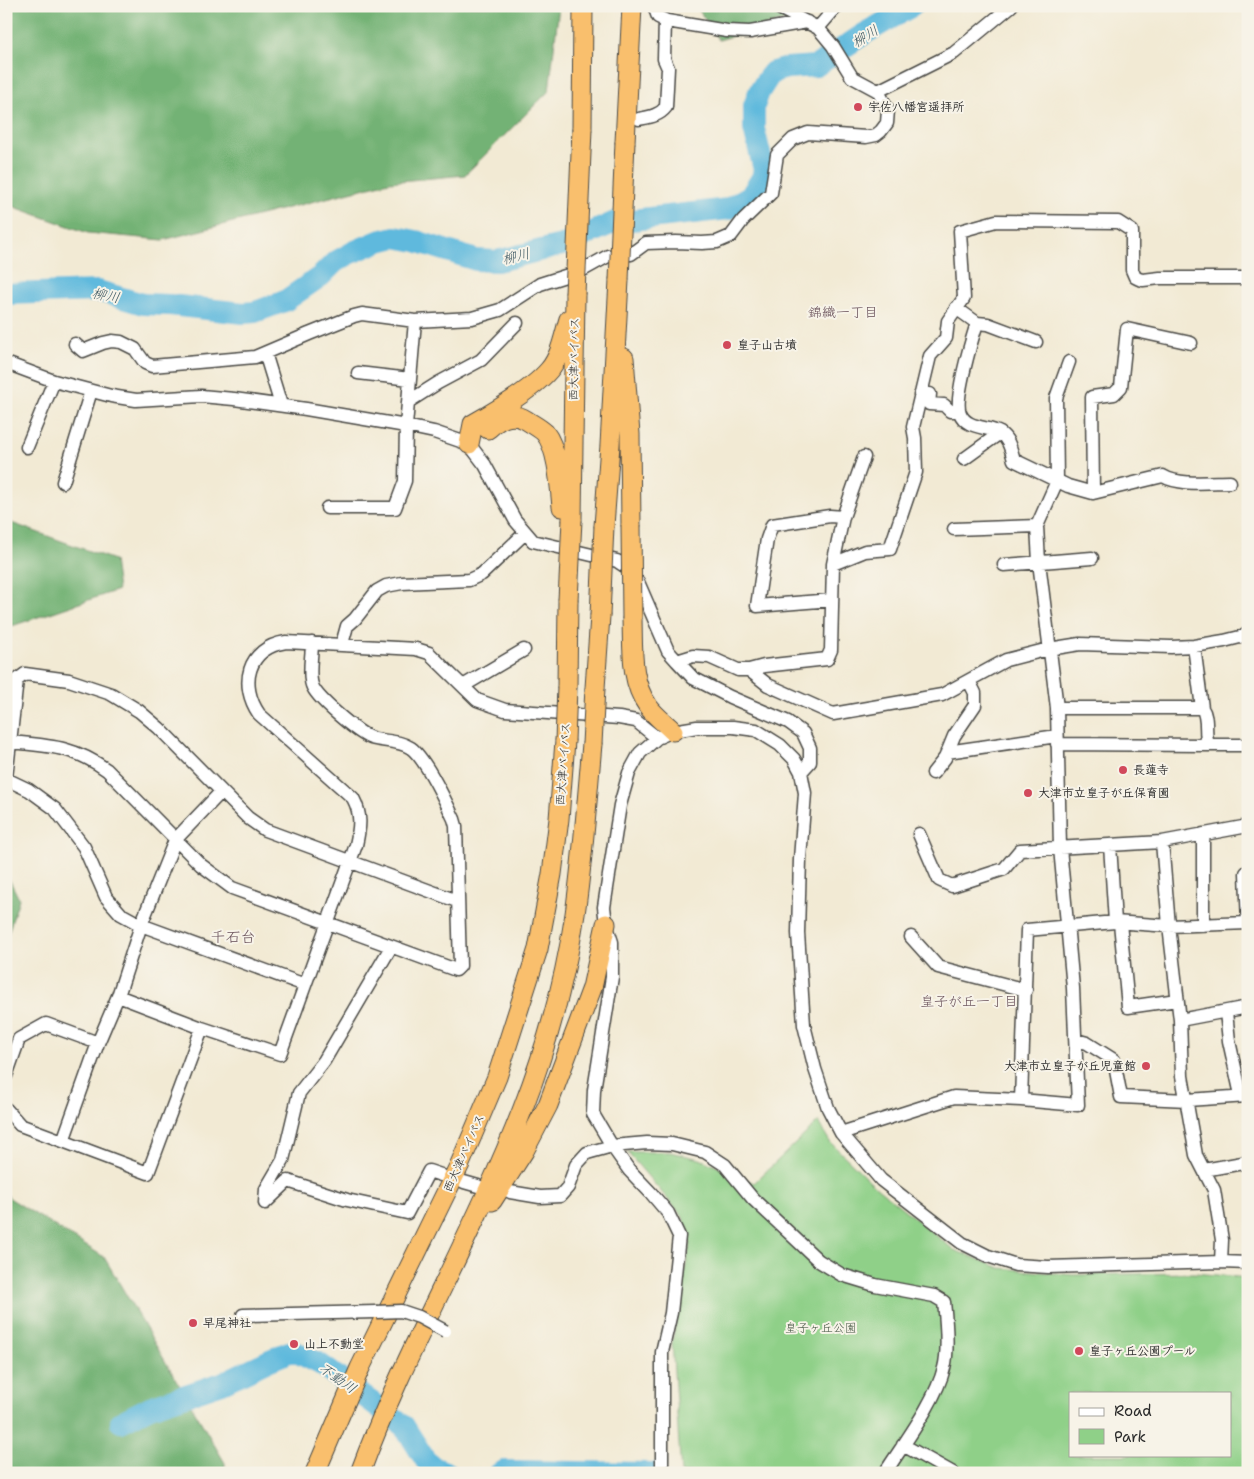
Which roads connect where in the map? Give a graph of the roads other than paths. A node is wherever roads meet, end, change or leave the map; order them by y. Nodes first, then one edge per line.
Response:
1 (583, 6) edge
2 (632, 6) edge
3 (654, 6) edge
4 (775, 6) edge
5 (837, 6) edge
6 (1011, 6) edge
7 (665, 20) junction
8 (813, 25) junction
9 (878, 91) junction
10 (639, 119) dead end
11 (619, 280) junction
12 (1248, 280) edge
13 (575, 294) junction
14 (956, 308) junction
15 (415, 321) junction
16 (517, 323) dead end
17 (977, 323) junction
18 (1036, 342) dead end
19 (75, 344) dead end
20 (1191, 344) dead end
21 (265, 353) junction
22 (1069, 362) dead end
23 (6, 363) edge
24 (358, 373) dead end
25 (410, 379) junction
26 (54, 381) junction
27 (91, 392) junction
28 (920, 395) junction
29 (408, 402) junction
30 (281, 405) junction
31 (959, 411) junction
32 (406, 426) junction
33 (1000, 433) junction
34 (469, 444) junction
35 (27, 447) dead end
36 (864, 457) dead end
37 (964, 460) dead end
38 (1057, 481) junction
39 (63, 482) dead end
40 (1230, 482) dead end
41 (1094, 493) junction
42 (327, 508) dead end
43 (843, 518) junction
44 (568, 521) junction
45 (1037, 526) junction
46 (954, 529) dead end
47 (525, 533) junction
48 (1092, 558) dead end
49 (1039, 562) junction
50 (833, 564) junction
51 (1004, 565) dead end
52 (832, 600) junction
53 (1248, 633) edge
54 (312, 643) junction
55 (342, 644) junction
56 (1194, 646) junction
57 (1049, 649) junction
58 (524, 650) dead end
59 (677, 662) junction
60 (749, 670) junction
61 (969, 681) junction
62 (463, 686) junction
63 (1057, 708) junction
64 (1202, 708) junction
65 (665, 734) junction
66 (1057, 740) junction
67 (10, 742) junction
68 (1208, 745) junction
69 (1248, 745) edge
70 (946, 752) junction
71 (801, 772) junction
72 (933, 773) dead end
73 (6, 778) edge
74 (221, 792) junction
75 (1248, 826) edge
76 (919, 834) dead end
77 (1202, 834) junction
78 (175, 840) junction
79 (1162, 842) junction
80 (1110, 845) junction
81 (1060, 848) junction
82 (350, 862) junction
83 (1248, 871) edge
84 (457, 901) junction
85 (1118, 922) junction
86 (328, 923) junction
87 (606, 924) junction
88 (1248, 924) edge
89 (1203, 925) junction
90 (141, 926) junction
91 (1169, 926) junction
92 (1067, 927) junction
93 (911, 936) dead end
94 (391, 947) junction
95 (305, 985) junction
96 (1026, 990) junction
97 (118, 996) junction
98 (1177, 1000) junction
99 (1248, 1007) edge
100 (1226, 1012) junction
101 (1180, 1020) junction
102 (202, 1028) junction
103 (1076, 1040) junction
104 (98, 1042) junction
105 (6, 1076) edge
106 (1244, 1095) edge
107 (1021, 1100) junction
108 (1187, 1100) junction
109 (6, 1109) edge
110 (841, 1133) junction
111 (63, 1141) junction
112 (612, 1146) junction
113 (1248, 1162) edge
114 (1204, 1170) junction
115 (441, 1175) dead end
116 (464, 1182) dead end
117 (478, 1186) dead end
118 (510, 1192) dead end
119 (464, 1244) junction
120 (1248, 1253) edge
121 (1221, 1262) junction
122 (1248, 1262) edge
123 (1248, 1271) edge
124 (243, 1315) dead end
125 (445, 1331) dead end
126 (903, 1445) junction
127 (315, 1473) edge
128 (360, 1473) edge
129 (662, 1473) edge
130 (885, 1473) edge
131 (954, 1473) edge

1 - 13 highway, 西大津バイパス, bridge
2 - 11 highway, bridge
3 - 7 street
4 - 8 street
5 - 8 street
6 - 9 street
7 - 8 street
7 - 10 street
8 - 9 street
9 - 15 street
11 - 65 highway, bridge
11 - 119 highway, bridge
12 - 14 street
13 - 34 highway
13 - 44 highway, 西大津バイパス
14 - 17 street
14 - 28 street
15 - 21 street
15 - 25 street
16 - 29 street
17 - 18 street
17 - 31 street
19 - 21 street
20 - 41 street
21 - 30 street
22 - 38 street
23 - 26 street
24 - 25 street
25 - 29 street
26 - 27 street
26 - 35 street
27 - 30 street
27 - 39 street
28 - 31 street
28 - 50 street
29 - 32 street
30 - 32 street
31 - 33 street
32 - 34 street
32 - 42 street
33 - 37 street
33 - 38 street
34 - 44 highway
34 - 47 street
36 - 43 street
38 - 41 street
38 - 45 street
40 - 41 street
43 - 50 street
43 - 52 street
44 - 127 highway, 西大津バイパス, bridge
45 - 46 street
45 - 49 street
47 - 55 street
47 - 59 street
48 - 49 street
49 - 51 street
49 - 57 street
50 - 52 street
52 - 60 street
53 - 56 street
54 - 55 street
54 - 82 street
54 - 84 street
55 - 62 street
56 - 57 street
56 - 64 street
57 - 61 street
57 - 63 street
58 - 62 street
59 - 60 street
59 - 71 street
60 - 61 street
61 - 70 street
62 - 65 street
63 - 64 street
63 - 66 street
64 - 68 street
65 - 71 street
65 - 87 street
66 - 68 street
66 - 70 street
66 - 81 street
67 - 73 street
67 - 74 street
67 - 78 street
68 - 69 street
70 - 72 street
71 - 110 street
73 - 90 street
74 - 78 street
74 - 82 street
75 - 77 street
76 - 81 street
77 - 79 street
77 - 89 street
78 - 86 street
78 - 90 street
79 - 80 street
79 - 91 street
80 - 81 street
80 - 85 street
81 - 92 street
82 - 84 street
82 - 86 street
83 - 88 street
84 - 94 street
85 - 91 street
85 - 92 street
85 - 98 street
86 - 94 street
86 - 95 street
87 - 112 street
87 - 119 highway
88 - 89 street
89 - 91 street
90 - 95 street
90 - 97 street
91 - 98 street
92 - 96 street
92 - 103 street
93 - 96 street
94 - 115 street
95 - 102 street
96 - 107 street
97 - 102 street
97 - 104 street
98 - 101 street
99 - 100 street
100 - 101 street
100 - 106 street
101 - 108 street
102 - 111 street
103 - 107 street
103 - 108 street
104 - 105 street
104 - 111 street
106 - 108 street
107 - 110 street
108 - 114 street
109 - 111 street
110 - 121 street
112 - 118 street
112 - 126 street
112 - 129 street
113 - 114 street
114 - 121 street
116 - 117 street
119 - 128 highway
120 - 121 street
121 - 122 street
121 - 123 street
124 - 125 street, bridge
126 - 130 street
126 - 131 street

